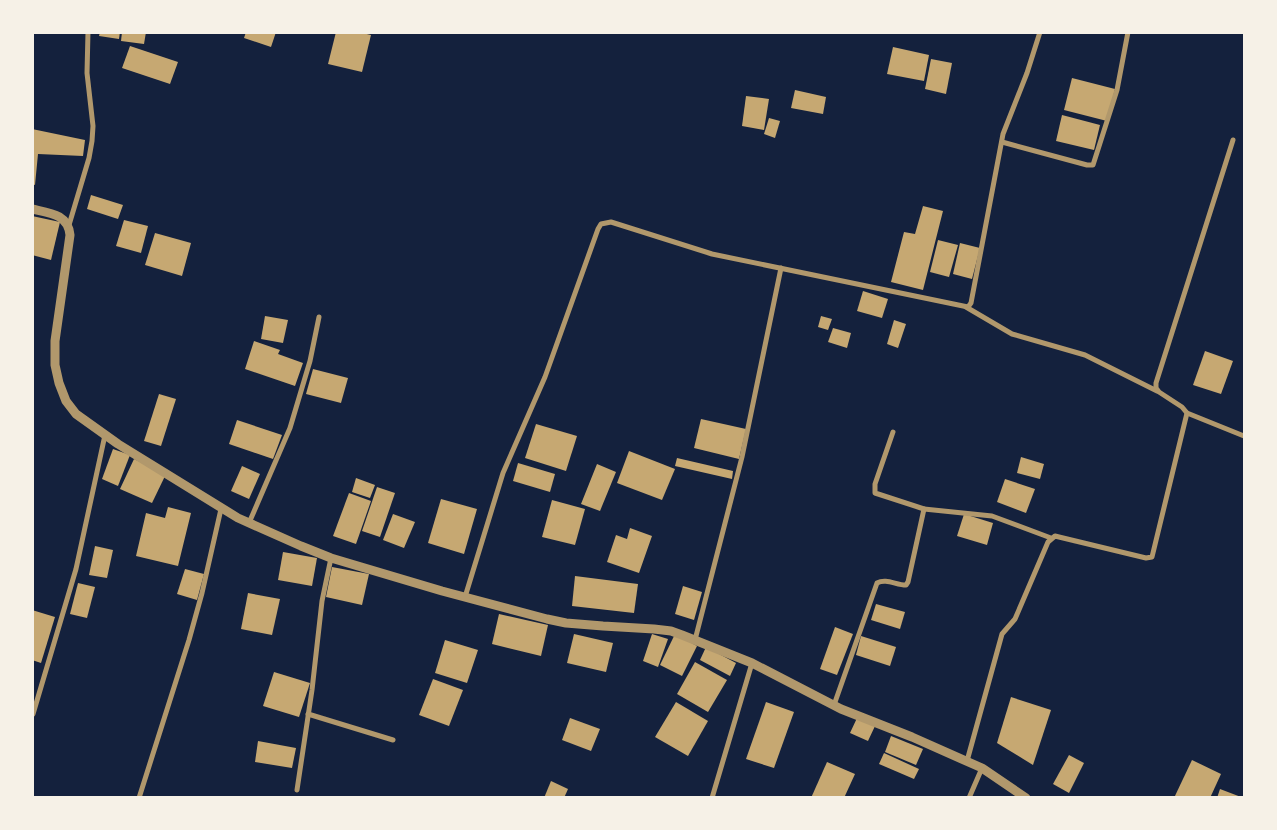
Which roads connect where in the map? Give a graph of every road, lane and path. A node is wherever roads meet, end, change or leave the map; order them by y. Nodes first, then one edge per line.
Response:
1 (88, 32) edge
2 (1040, 32) edge
3 (1128, 32) edge
4 (1233, 140) dead end
5 (1002, 142) junction
6 (32, 208) edge
7 (69, 225) junction
8 (781, 268) junction
9 (966, 307) junction
10 (319, 317) dead end
11 (1159, 392) junction
12 (1186, 414) junction
13 (892, 432) dead end
14 (105, 435) junction
15 (1244, 436) edge
16 (221, 509) junction
17 (924, 509) junction
18 (249, 523) junction
19 (1051, 538) junction
20 (331, 558) junction
21 (465, 597) junction
22 (695, 640) junction
23 (752, 663) junction
24 (834, 705) junction
25 (33, 714) edge
26 (308, 714) junction
27 (393, 740) dead end
28 (967, 761) junction
29 (982, 768) junction
30 (297, 790) dead end
31 (139, 798) edge
32 (712, 798) edge
33 (969, 798) edge
34 (1026, 798) edge

1 - 7 street
2 - 5 street
3 - 5 street
4 - 11 street
5 - 9 street
6 - 7 street
7 - 14 street
8 - 9 street
8 - 21 street
8 - 22 street
9 - 11 street
10 - 18 street
11 - 12 street
12 - 15 street
12 - 19 street
13 - 17 street
14 - 16 street
14 - 25 street
16 - 18 street
16 - 31 street
17 - 19 street
17 - 24 street
18 - 20 street
19 - 28 street
20 - 21 street
20 - 26 street
21 - 22 street
22 - 23 street
23 - 24 street
23 - 32 street
24 - 28 street
26 - 27 street
26 - 30 street
28 - 29 street
29 - 33 street
29 - 34 street

